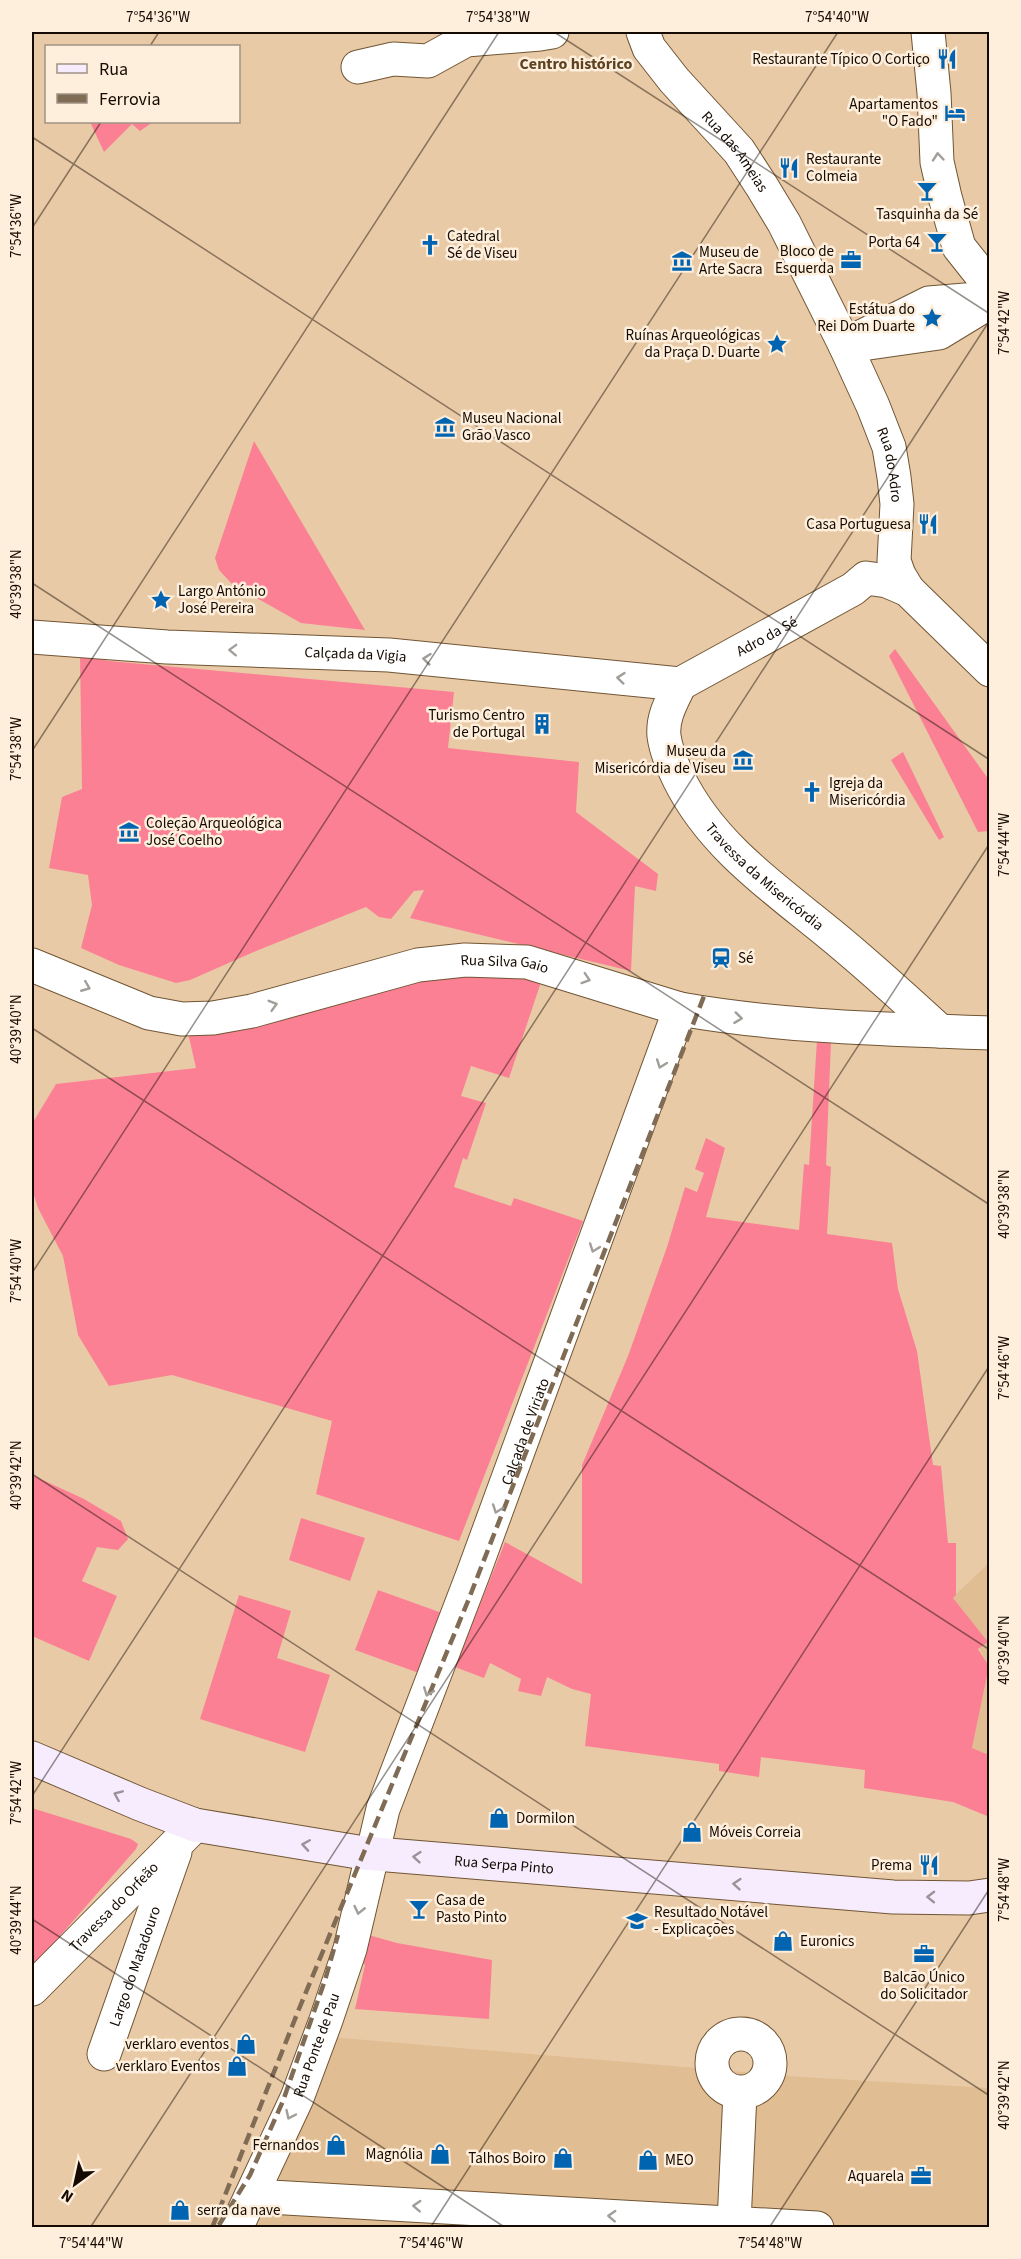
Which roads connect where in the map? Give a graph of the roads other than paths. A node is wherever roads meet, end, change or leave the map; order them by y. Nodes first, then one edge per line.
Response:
1 (552, 32) edge
2 (643, 32) edge
3 (928, 32) edge
4 (358, 67) dead end
5 (990, 286) edge
6 (990, 300) edge
7 (845, 345) junction
8 (894, 525) junction
9 (859, 584) junction
10 (908, 590) junction
11 (32, 637) edge
12 (990, 670) edge
13 (680, 684) junction
14 (32, 965) edge
15 (680, 1009) junction
16 (940, 1031) junction
17 (990, 1033) edge
18 (32, 1758) edge
19 (186, 1835) junction
20 (372, 1853) junction
21 (990, 1895) edge
22 (32, 1989) edge
23 (104, 2054) dead end
24 (740, 2093) dead end
25 (252, 2196) junction
26 (734, 2223) junction
27 (236, 2228) edge
28 (817, 2228) edge

1 - 4 street
2 - 7 street, Rua das Ameias
5 -> 3 street
6 - 7 street
7 - 8 street, Rua do Adro
8 - 9 street, Rua do Adro
8 - 10 street, Rua do Adro
9 - 10 street
9 - 13 street, Adro da Sé
10 - 12 street
13 -> 11 street, Calçada da Vigia
13 - 16 street, Travessa da Misericórdia
14 -> 15 street, Rua Silva Gaio
15 -> 16 street, Rua Silva Gaio
15 -> 20 street, Calçada de Viriato
16 - 17 street, Rua Silva Gaio
19 -> 18 street, Rua Serpa Pinto
20 -> 19 street, Rua Serpa Pinto
19 - 22 street, Travessa do Orfeão
19 - 23 street, Largo do Matadouro
21 -> 20 street, Rua Serpa Pinto
20 -> 25 street, Rua Ponte de Pau
24 - 26 street
26 -> 25 street
25 - 27 street, Rua Ponte de Pau
26 - 28 street

